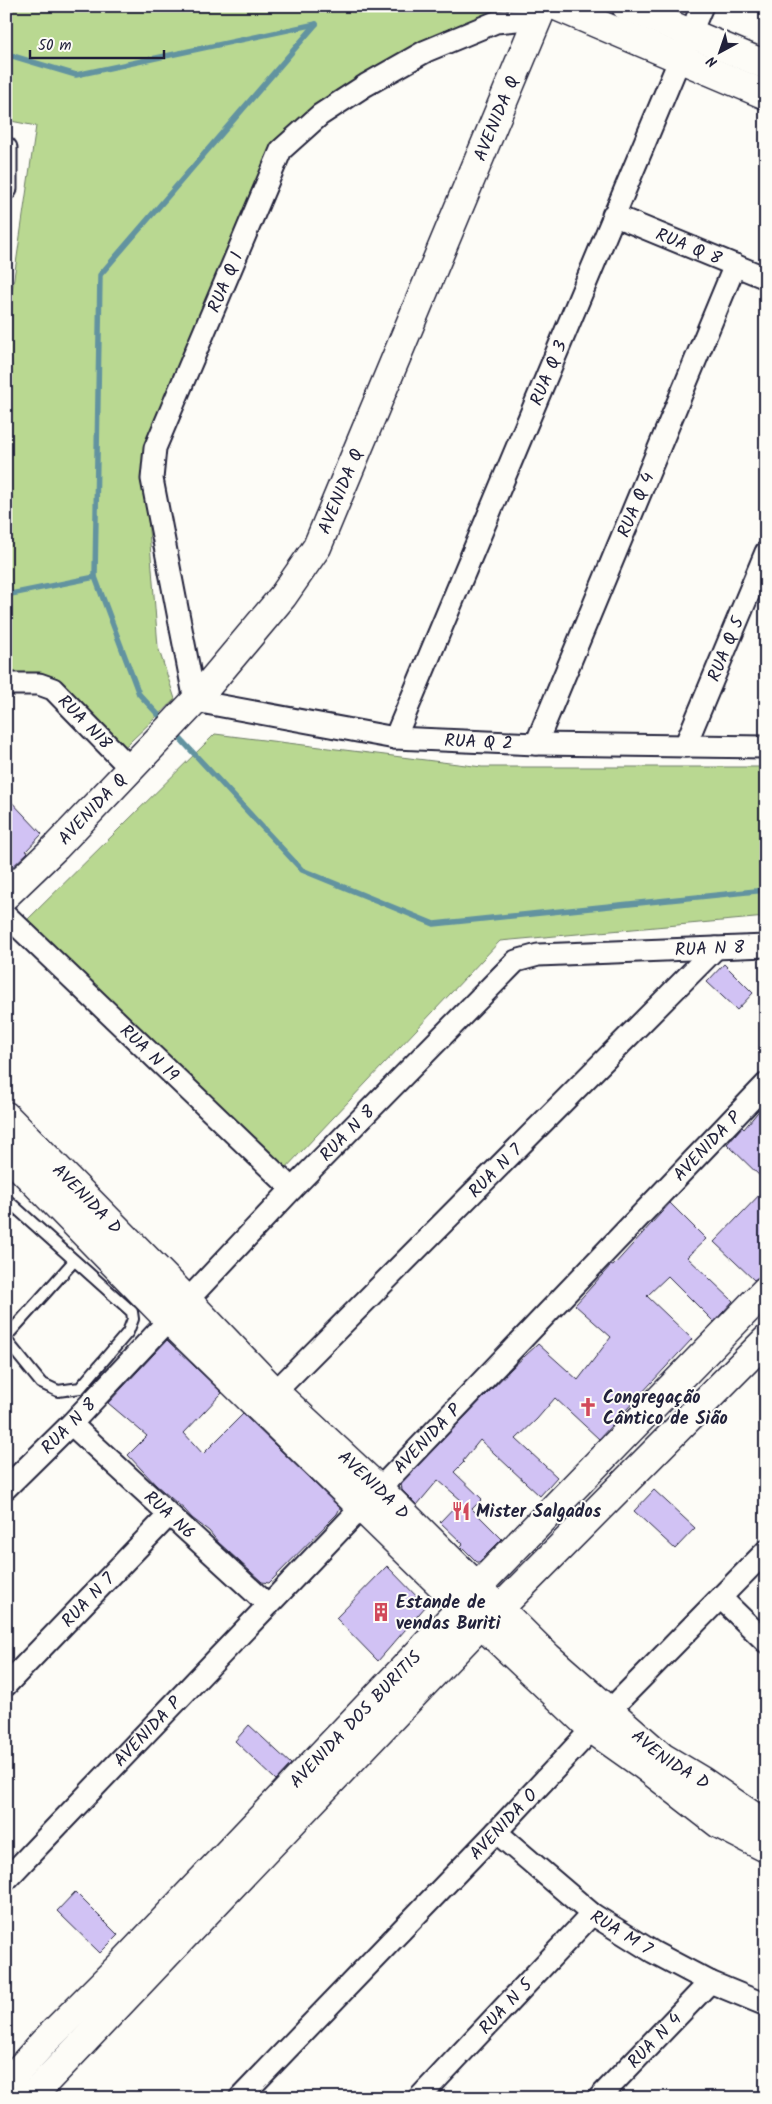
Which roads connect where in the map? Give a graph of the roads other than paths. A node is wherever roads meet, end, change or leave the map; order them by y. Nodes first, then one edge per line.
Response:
1 (626, 6) edge
2 (702, 6) edge
3 (546, 10) edge
4 (692, 34) junction
5 (681, 60) junction
6 (766, 65) edge
7 (766, 95) edge
8 (6, 148) edge
9 (6, 188) edge
10 (613, 215) junction
11 (735, 265) junction
12 (766, 278) edge
13 (766, 552) edge
14 (6, 684) edge
15 (178, 718) junction
16 (395, 738) junction
17 (536, 744) junction
18 (685, 746) junction
19 (766, 747) edge
20 (130, 768) junction
21 (6, 895) edge
22 (6, 915) edge
23 (766, 946) edge
24 (716, 948) junction
25 (766, 1084) edge
26 (6, 1116) edge
27 (6, 1153) edge
28 (292, 1189) junction
29 (6, 1199) edge
30 (74, 1261) junction
31 (766, 1290) edge
32 (188, 1301) junction
33 (170, 1321) junction
34 (6, 1338) edge
35 (766, 1340) edge
36 (275, 1392) junction
37 (71, 1424) junction
38 (6, 1488) edge
39 (370, 1498) junction
40 (168, 1516) junction
41 (766, 1551) edge
42 (721, 1598) junction
43 (267, 1604) junction
44 (480, 1606) junction
45 (766, 1642) edge
46 (6, 1685) edge
47 (600, 1721) junction
48 (766, 1825) edge
49 (496, 1832) junction
50 (766, 1848) edge
51 (6, 1880) edge
52 (592, 1914) junction
53 (710, 1982) junction
54 (766, 2005) edge
55 (6, 2084) edge
56 (30, 2098) edge
57 (240, 2098) edge
58 (419, 2098) edge
59 (599, 2098) edge

1 - 4 street
2 - 4 street, RUA Q 3
3 - 5 street
3 - 15 street, AVENIDA Q
3 - 15 street, RUA Q 1
4 - 5 street, RUA Q 3
4 - 6 street
5 - 7 street
5 - 10 street, RUA Q 3
8 - 9 street
10 - 11 street, RUA Q 8
10 - 16 street, RUA Q 3
11 - 12 street, RUA Q 8
11 - 17 street, RUA Q 4
13 - 18 street, RUA Q 5
14 - 20 street, RUA N18
15 - 16 street, RUA Q 2
15 - 20 street, AVENIDA Q
16 - 17 street, RUA Q 2
17 - 18 street, RUA Q 2
18 - 19 street, RUA Q 2
20 - 21 street, AVENIDA Q
22 - 28 street, RUA N 19
23 - 24 street, RUA N 8
24 - 28 street, RUA N 8
24 - 36 street, RUA N 7
25 - 39 street, AVENIDA P
26 - 32 street, AVENIDA D
27 - 33 street, AVENIDA D
28 - 32 street, RUA N 8
29 - 30 lane
30 - 34 lane
30 - 34 lane
31 - 44 street, AVENIDA DOS BURITIS
32 - 33 street, RUA N 8
32 - 36 street, AVENIDA D
33 - 37 street, RUA N 8
33 - 39 street, AVENIDA D
35 - 44 street, AVENIDA DOS BURITIS
36 - 39 street, AVENIDA D
37 - 38 street, RUA N 8
37 - 40 street, RUA N6
39 - 43 street, AVENIDA P
39 - 44 street, AVENIDA D
40 - 43 street, RUA N6
40 - 46 street, RUA N 7
41 - 42 street, AVENIDA O
42 - 45 street
42 - 47 street, AVENIDA O
43 - 51 street, AVENIDA P
44 - 47 street, AVENIDA D
44 - 55 street, AVENIDA DOS BURITIS
44 - 56 street, AVENIDA DOS BURITIS
47 - 48 street, AVENIDA D
47 - 49 street, AVENIDA O
47 - 50 street, AVENIDA D
49 - 52 street, RUA M 7
49 - 57 street, AVENIDA O
52 - 53 street, RUA M 7
52 - 58 street, RUA N 5
53 - 54 street, RUA M 7
53 - 59 street, RUA N 4

